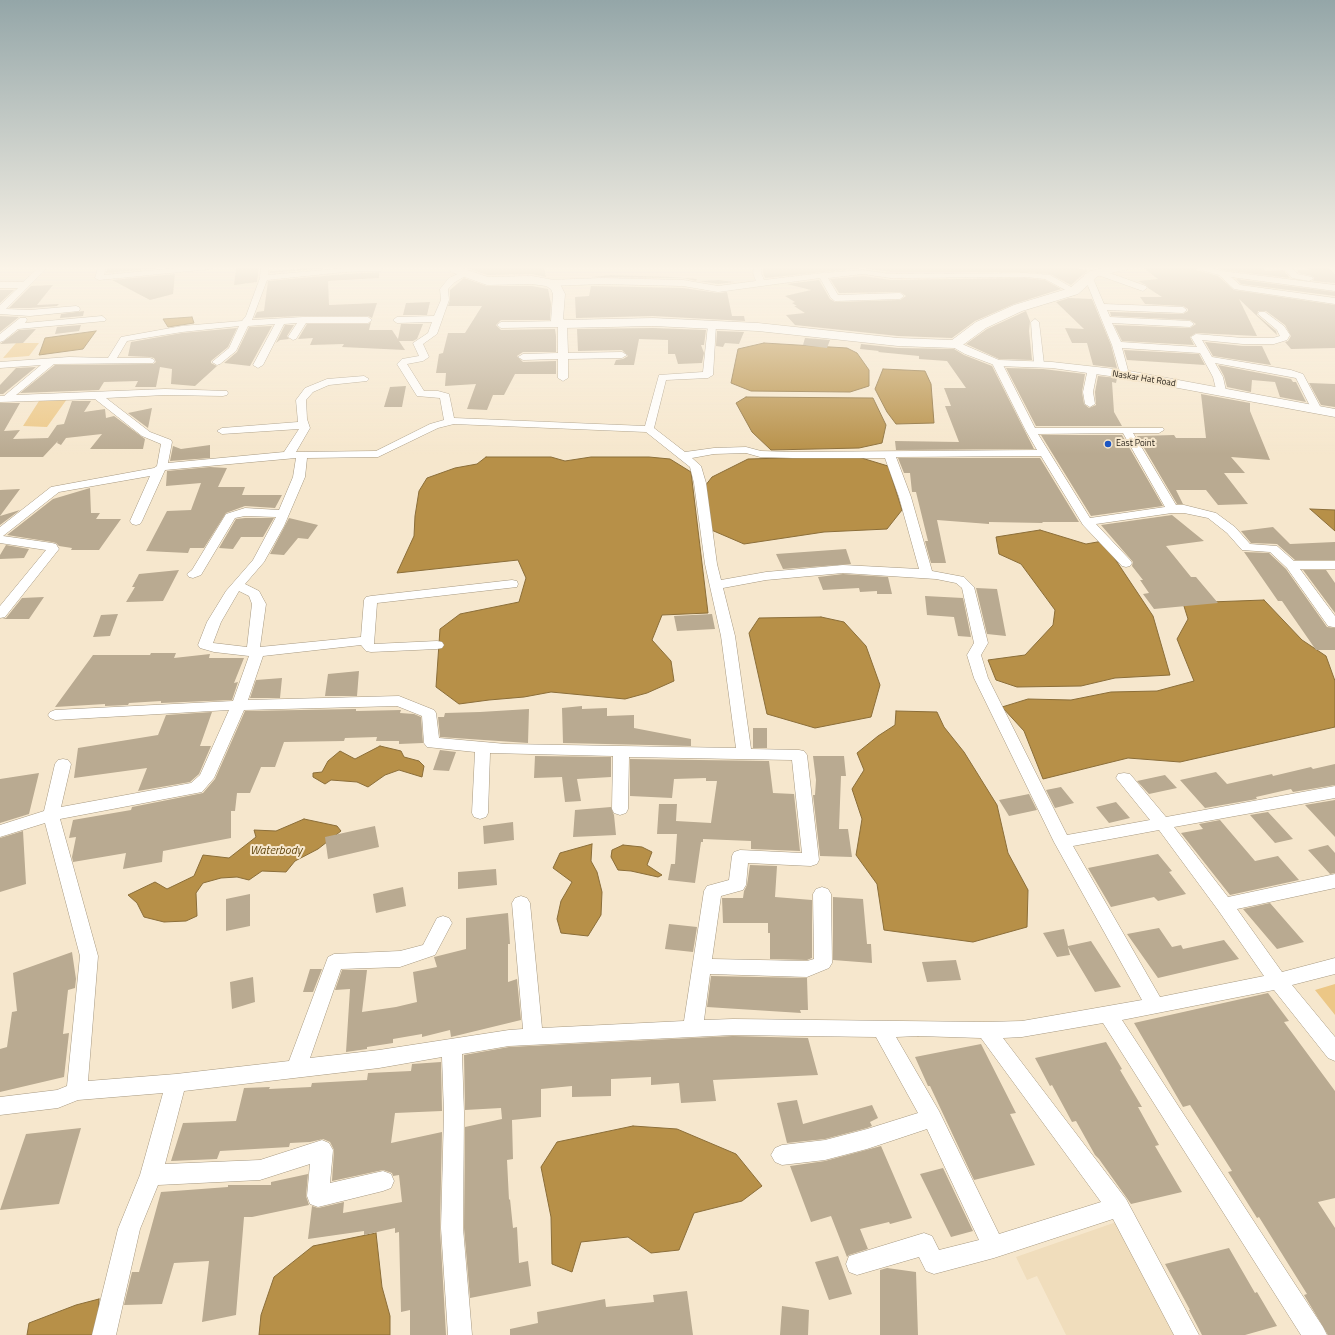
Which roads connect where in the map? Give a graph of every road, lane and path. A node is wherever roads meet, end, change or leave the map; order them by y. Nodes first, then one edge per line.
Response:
1 (12, 329) edge
2 (180, 329) edge
3 (242, 329) edge
4 (277, 329) edge
5 (298, 329) edge
6 (434, 329) edge
7 (563, 329) edge
8 (712, 329) edge
9 (779, 329) edge
10 (975, 329) edge
11 (1036, 329) edge
12 (1111, 329) edge
13 (1192, 329) edge
14 (1282, 329) edge
15 (293, 337) dead end
16 (1196, 337) junction
17 (0, 340) edge
18 (955, 344) junction
19 (1117, 345) junction
20 (1206, 354) junction
21 (622, 355) dead end
22 (523, 357) dead end
23 (564, 357) junction
24 (52, 361) junction
25 (111, 361) junction
26 (150, 361) dead end
27 (217, 362) dead end
28 (997, 363) junction
29 (1039, 364) junction
30 (0, 365) edge
31 (258, 365) dead end
32 (1089, 370) junction
33 (1124, 374) junction
34 (563, 378) dead end
35 (364, 379) dead end
36 (1221, 391) junction
37 (223, 393) dead end
38 (97, 396) junction
39 (3, 399) edge
40 (1090, 404) dead end
41 (1316, 408) junction
42 (1335, 413) edge
43 (450, 422) junction
44 (305, 426) junction
45 (649, 429) junction
46 (1126, 430) junction
47 (1159, 430) dead end
48 (222, 431) dead end
49 (1031, 431) junction
50 (1044, 453) junction
51 (288, 455) junction
52 (890, 455) junction
53 (302, 456) junction
54 (683, 456) junction
55 (160, 469) junction
56 (1172, 509) junction
57 (283, 514) junction
58 (136, 521) dead end
59 (1087, 522) junction
60 (0, 533) edge
61 (0, 539) edge
62 (1126, 563) dead end
63 (1290, 565) junction
64 (1335, 565) edge
65 (192, 574) dead end
66 (927, 574) junction
67 (512, 584) dead end
68 (237, 585) junction
69 (716, 585) junction
70 (1, 612) edge
71 (1334, 624) edge
72 (368, 640) junction
73 (437, 645) dead end
74 (255, 652) junction
75 (239, 705) junction
76 (55, 715) dead end
77 (483, 747) junction
78 (621, 751) junction
79 (744, 753) junction
80 (62, 764) dead end
81 (1124, 778) dead end
82 (1335, 792) edge
83 (620, 809) dead end
84 (480, 812) dead end
85 (51, 815) junction
86 (1162, 823) junction
87 (0, 831) edge
88 (1062, 842) junction
89 (1335, 881) edge
90 (822, 894) dead end
91 (521, 903) dead end
92 (1224, 905) junction
93 (443, 923) dead end
94 (702, 966) junction
95 (1335, 966) edge
96 (1278, 981) junction
97 (1155, 1006) junction
98 (1108, 1015) junction
99 (693, 1028) junction
100 (881, 1030) junction
101 (986, 1030) junction
102 (533, 1036) junction
103 (452, 1047) junction
104 (1335, 1052) edge
105 (296, 1069) junction
106 (176, 1083) junction
107 (77, 1091) junction
108 (0, 1106) edge
109 (932, 1118) junction
110 (782, 1155) dead end
111 (150, 1174) junction
112 (383, 1181) dead end
113 (1118, 1207) junction
114 (994, 1247) junction
115 (857, 1264) dead end
116 (104, 1335) edge
117 (460, 1335) edge
118 (1187, 1335) edge
119 (1315, 1335) edge

1 - 17 street
2 - 25 street
3 - 27 street
4 - 31 street
5 - 15 street
6 - 43 street
7 - 23 street
8 - 45 street
9 - 18 main road
10 - 18 main road
11 - 29 street
12 - 19 street
13 - 16 street
14 - 16 street
16 - 20 street
18 - 28 street, Naskar Hat Road
19 - 20 street
19 - 33 street
20 - 36 street
20 - 41 street
21 - 23 street
22 - 23 street
23 - 34 street
24 - 25 street
24 - 30 street
24 - 39 street
25 - 26 street
28 - 29 street, Naskar Hat Road
28 - 49 street
29 - 32 street, Naskar Hat Road
32 - 33 street, Naskar Hat Road
32 - 40 street
33 - 36 street, Naskar Hat Road
35 - 44 street
36 - 41 street, Naskar Hat Road
37 - 38 street
38 - 39 street
38 - 55 street
41 - 42 street, Naskar Hat Road
43 - 45 street
43 - 53 street
44 - 48 street
44 - 51 street
45 - 54 street
46 - 47 street
46 - 49 street
46 - 56 street
49 - 50 street
50 - 52 street
50 - 59 street
51 - 53 street
51 - 55 street
52 - 54 street
52 - 66 street
53 - 57 street
54 - 69 street
55 - 58 street
55 - 60 street
56 - 59 street
56 - 63 street
57 - 65 street
57 - 68 street
59 - 62 street
61 - 70 street
63 - 64 street
63 - 71 street
66 - 69 street
66 - 88 street
67 - 72 street
68 - 74 street
68 - 74 street
69 - 79 street
72 - 73 street
72 - 74 street
74 - 75 street
75 - 76 street
75 - 77 street
75 - 85 street
77 - 78 street
77 - 84 street
78 - 79 street
78 - 83 street
79 - 94 street
80 - 85 street
81 - 86 street
82 - 86 street
85 - 87 street
85 - 107 street
86 - 88 street
86 - 92 street
88 - 97 street
89 - 92 street
90 - 94 street
91 - 102 street
92 - 96 street
93 - 105 street
94 - 99 street
95 - 96 street
96 - 97 street
96 - 104 street
97 - 98 street
98 - 101 street
98 - 119 street
99 - 100 street
99 - 102 street
100 - 101 street
100 - 109 street
101 - 113 street
102 - 103 street
103 - 105 street
103 - 117 street
105 - 106 street
106 - 107 street
106 - 111 street
107 - 108 street
109 - 110 street
109 - 114 street
111 - 112 street
111 - 116 street
113 - 114 street
113 - 118 street
114 - 115 street

